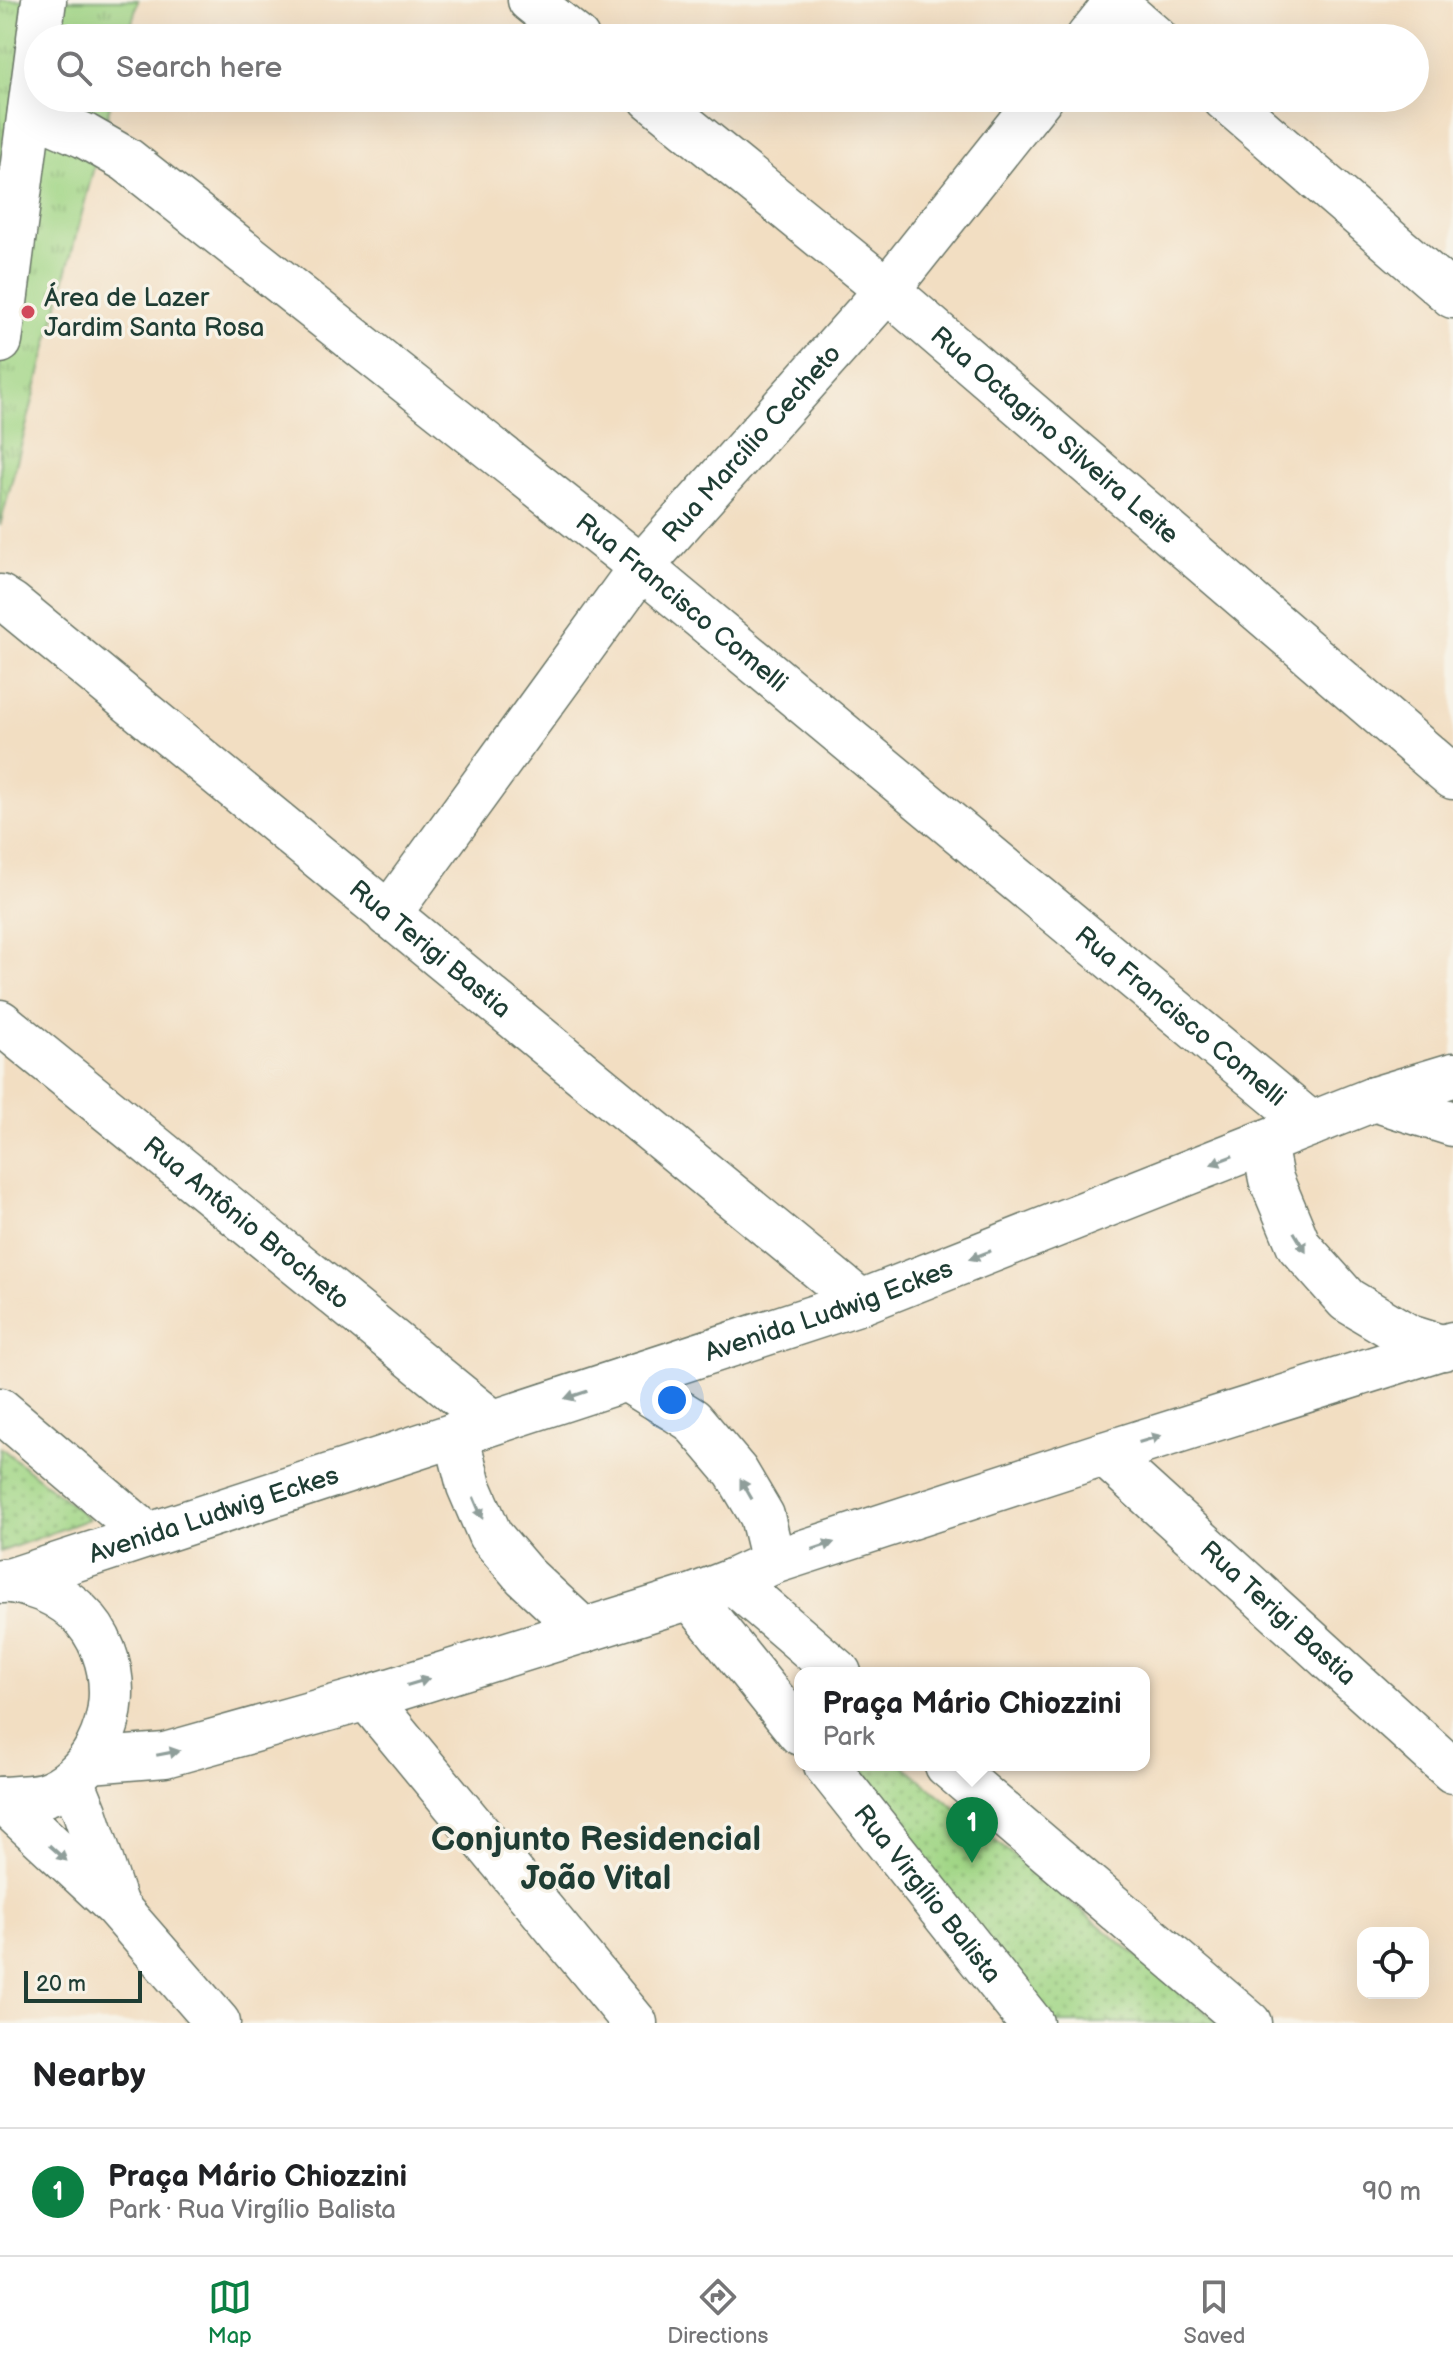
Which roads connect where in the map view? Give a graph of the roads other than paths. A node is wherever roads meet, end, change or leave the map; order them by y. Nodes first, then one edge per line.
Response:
1 (44, 0) edge
2 (530, 0) edge
3 (1115, 1) edge
4 (41, 24) edge
5 (560, 24) edge
6 (1098, 24) edge
7 (1140, 24) edge
8 (30, 112) joint
9 (668, 112) edge
10 (1029, 112) edge
11 (1240, 112) edge
12 (887, 290) junction
13 (1453, 296) edge
14 (0, 341) edge
15 (641, 567) junction
16 (0, 597) edge
17 (1453, 777) edge
18 (388, 915) junction
19 (0, 1022) edge
20 (1453, 1075) edge
21 (1374, 1099) junction
22 (1311, 1124) junction
23 (1453, 1124) edge
24 (1264, 1144) junction
25 (861, 1302) junction
26 (1448, 1346) edge
27 (626, 1379) junction
28 (0, 1410) edge
29 (474, 1428) junction
30 (1104, 1454) junction
31 (146, 1534) junction
32 (773, 1562) junction
33 (6, 1580) edge
34 (732, 1581) junction
35 (691, 1597) junction
36 (584, 1631) junction
37 (832, 1667) edge
38 (367, 1698) junction
39 (794, 1726) edge
40 (81, 1770) junction
41 (831, 1771) edge
42 (954, 1771) edge
43 (1453, 1771) edge
44 (1, 1799) edge
45 (116, 1906) junction
46 (218, 2023) edge
47 (635, 2023) edge
48 (1031, 2023) edge
49 (1249, 2023) edge

1 - 4 street
2 - 5 street
3 - 6 street
3 - 7 street
8 - 14 street
8 - 15 street, Rua Francisco Comelli
9 - 12 street, Rua Octagino Silveira Leite
10 - 12 street, Rua Marcílio Cecheto
11 - 13 street
12 - 15 street, Rua Marcílio Cecheto
12 - 17 street, Rua Octagino Silveira Leite
15 - 18 street, Rua Marcílio Cecheto
15 - 22 street, Rua Francisco Comelli
16 - 18 street, Rua Terigi Bastia
18 - 25 street, Rua Terigi Bastia
19 - 29 street, Rua Antônio Brocheto
20 - 21 street, Avenida Ludwig Eckes
21 - 22 street, Avenida Ludwig Eckes
21 - 23 street
22 - 24 street, Avenida Ludwig Eckes
24 -> 25 street, Avenida Ludwig Eckes
24 -> 26 street
25 - 27 street, Avenida Ludwig Eckes
30 -> 26 street
27 -> 29 street, Avenida Ludwig Eckes
32 -> 27 street
28 - 31 street
29 - 31 street, Avenida Ludwig Eckes
29 -> 36 street
32 -> 30 street
30 - 43 street, Rua Terigi Bastia
31 - 33 street, Avenida Ludwig Eckes
32 - 34 street
33 - 40 street
34 - 35 street
34 - 37 street
35 - 36 street
35 - 39 street
38 -> 36 street
40 -> 38 street
38 - 47 street
40 - 44 street
40 - 45 street
41 - 48 street, Rua Virgílio Balista
42 - 49 street
44 -> 45 street
45 - 46 street

